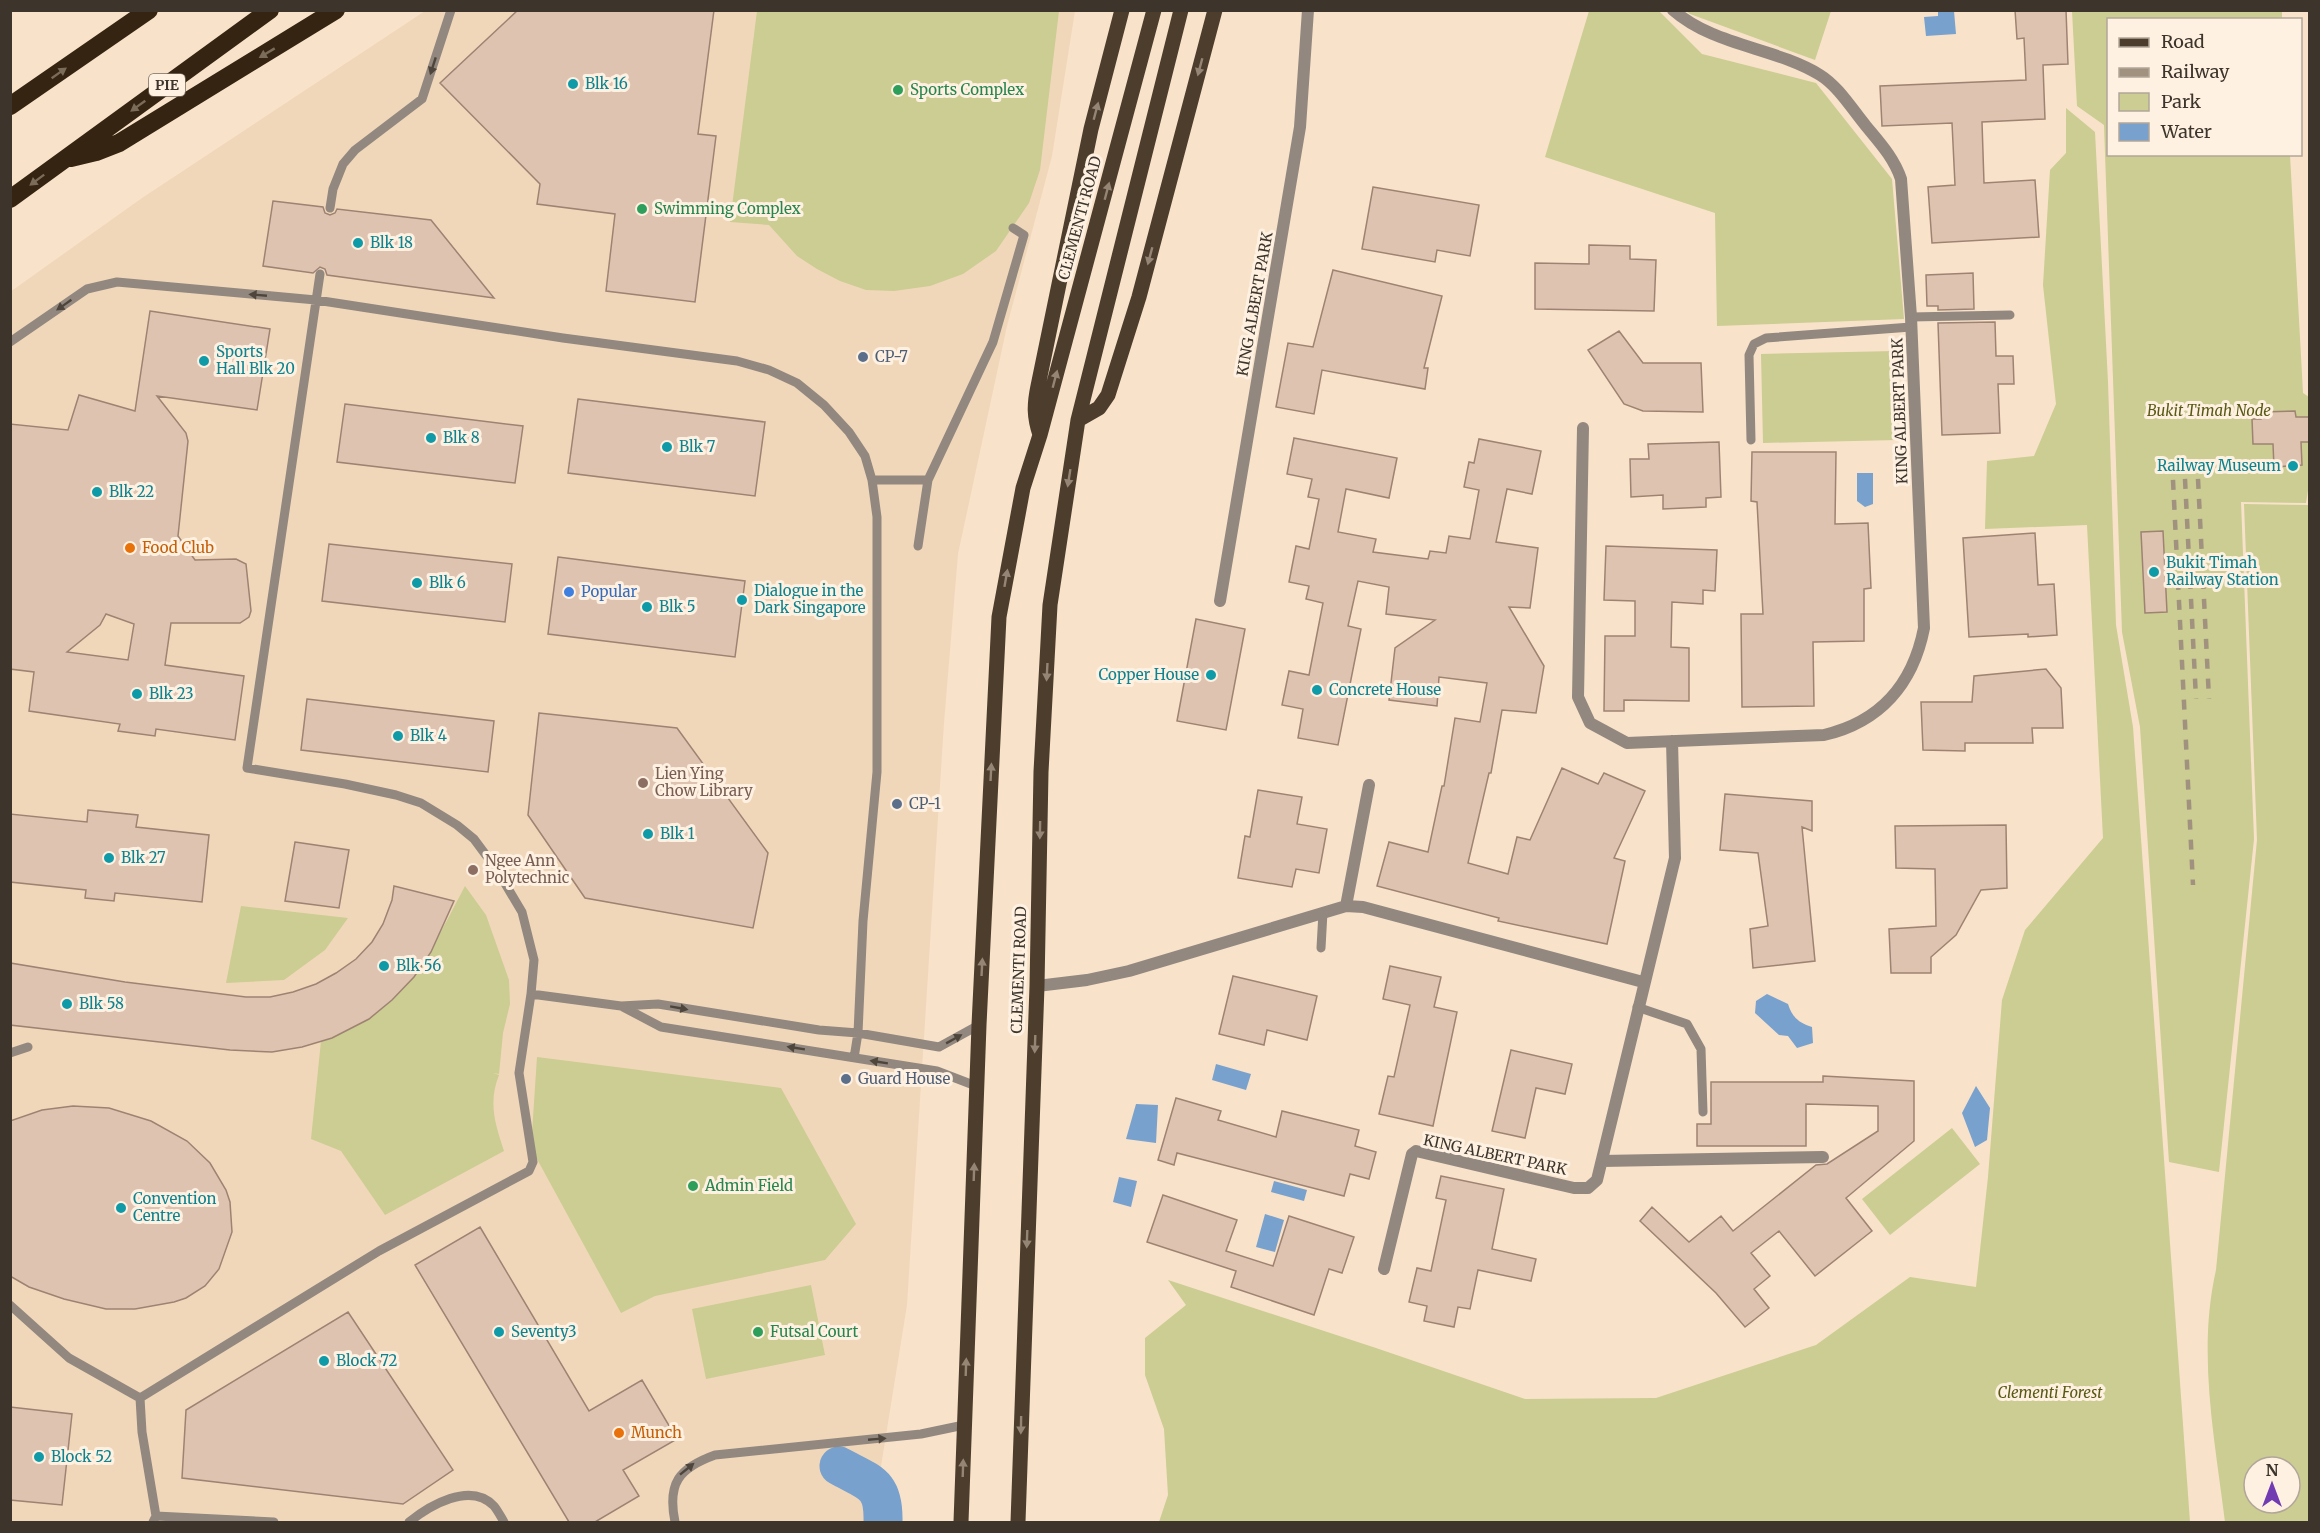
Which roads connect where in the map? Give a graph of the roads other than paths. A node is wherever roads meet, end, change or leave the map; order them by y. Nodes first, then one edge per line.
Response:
1 (149, 10) edge
2 (270, 10) edge
3 (336, 10) edge
4 (451, 10) edge
5 (1122, 10) edge
6 (1154, 10) edge
7 (1181, 10) edge
8 (1215, 10) edge
9 (1308, 10) edge
10 (1673, 10) edge
11 (130, 18) edge
12 (10, 106) edge
13 (63, 160) junction
14 (10, 199) edge
15 (330, 208) dead end
16 (1013, 228) dead end
17 (320, 274) dead end
18 (316, 300) junction
19 (2010, 315) dead end
20 (1911, 322) junction
21 (10, 342) edge
22 (1078, 420) junction
23 (1583, 428) dead end
24 (1040, 435) junction
25 (1751, 440) dead end
26 (872, 480) junction
27 (928, 480) junction
28 (918, 546) dead end
29 (1220, 601) dead end
30 (1671, 741) junction
31 (1370, 785) dead end
32 (1346, 906) junction
33 (1323, 912) junction
34 (1321, 948) dead end
35 (1643, 982) junction
36 (1037, 986) junction
37 (531, 994) junction
38 (621, 1006) junction
39 (1637, 1008) junction
40 (979, 1026) junction
41 (858, 1033) junction
42 (28, 1047) dead end
43 (10, 1053) edge
44 (854, 1058) junction
45 (976, 1086) junction
46 (1704, 1112) dead end
47 (1822, 1157) dead end
48 (1602, 1161) junction
49 (1384, 1269) dead end
50 (10, 1305) edge
51 (140, 1398) junction
52 (964, 1425) junction
53 (155, 1519) edge
54 (274, 1522) edge
55 (409, 1522) edge
56 (504, 1522) edge
57 (675, 1522) edge
58 (960, 1522) edge
59 (1018, 1522) edge

1 - 11 highway
2 -> 13 highway, PIE
3 -> 13 highway
4 -> 15 lane
24 -> 5 main road, CLEMENTI ROAD
24 -> 6 main road, CLEMENTI ROAD
7 - 22 main road, CLEMENTI ROAD
8 -> 22 main road
9 - 29 street, KING ALBERT PARK
10 - 20 street, KING ALBERT PARK
12 -> 11 highway
13 -> 14 highway, PIE
16 - 27 lane
17 - 18 lane
18 -> 21 lane
18 - 26 lane
18 - 37 lane
19 - 20 lane
20 - 25 lane
20 - 30 street, KING ALBERT PARK
22 -> 36 main road, CLEMENTI ROAD
23 - 30 street, KING ALBERT PARK
40 -> 24 main road, CLEMENTI ROAD
26 - 27 lane
26 - 41 lane
27 - 28 lane
30 - 35 street, KING ALBERT PARK
31 - 32 street
32 - 33 street
32 - 35 street
33 - 34 lane
33 - 36 street
35 - 39 street, KING ALBERT PARK
36 -> 59 main road, CLEMENTI ROAD
37 - 38 lane
37 - 51 lane
38 -> 41 lane
44 -> 38 lane
39 - 46 lane
39 - 48 street, KING ALBERT PARK
41 -> 40 lane
40 - 45 main road, CLEMENTI ROAD
41 - 44 lane
42 - 43 lane
45 -> 44 lane
52 -> 45 main road, CLEMENTI ROAD
47 - 48 street
48 - 49 street, KING ALBERT PARK
50 - 51 lane
51 - 53 lane
57 -> 52 lane
58 -> 52 main road, CLEMENTI ROAD
53 - 54 lane
55 - 56 lane

